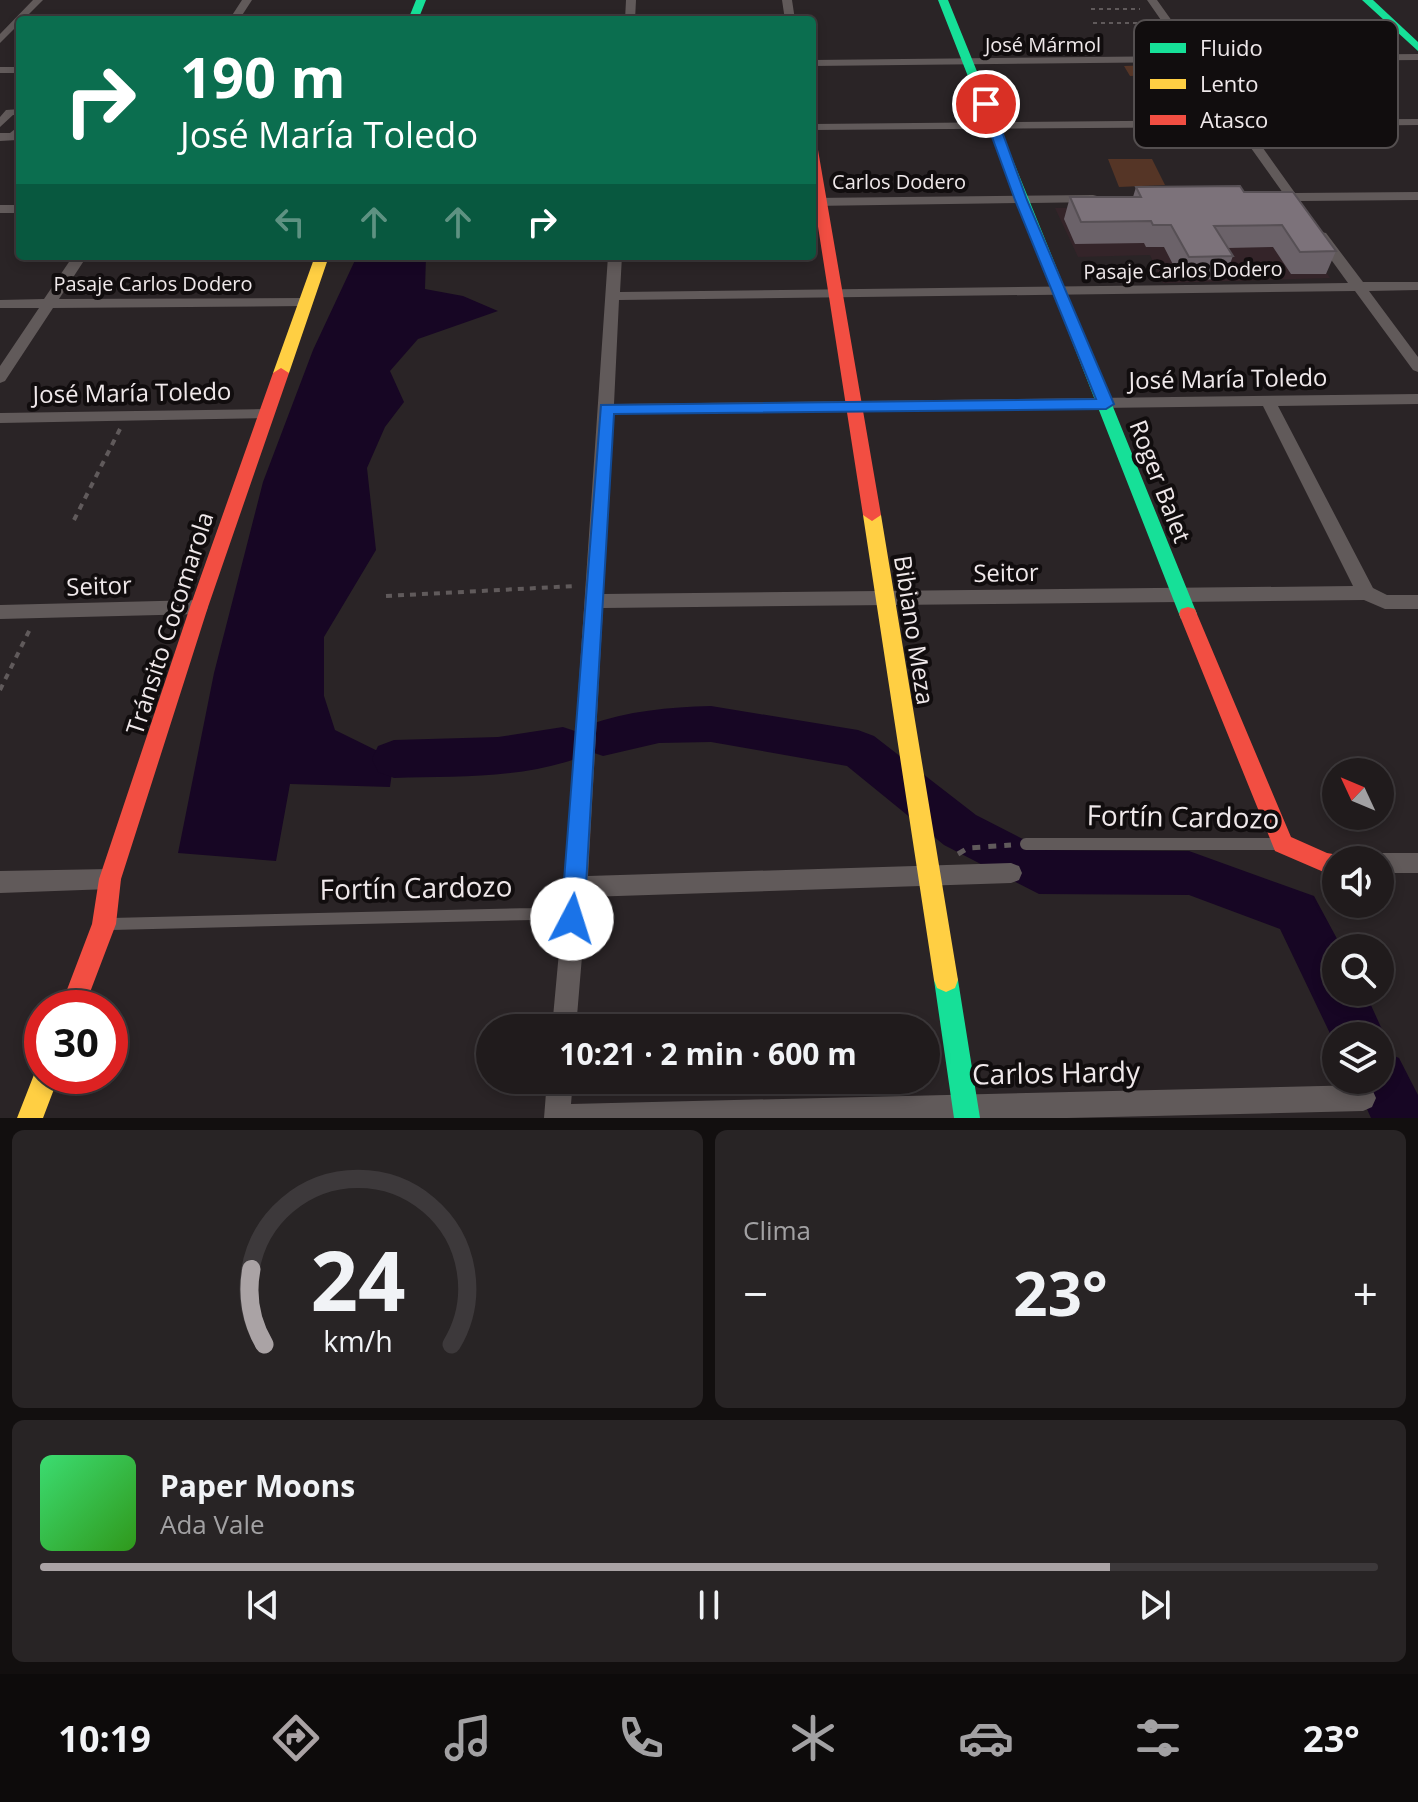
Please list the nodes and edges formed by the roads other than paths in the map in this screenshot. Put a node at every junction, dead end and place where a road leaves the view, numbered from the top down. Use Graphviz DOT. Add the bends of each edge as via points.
graph roads {
  1 [pos="38,0"];
  2 [pos="943,0"];
  3 [pos="1367,0"];
  4 [pos="1155,4"];
  5 [pos="23,16"];
  6 [pos="1167,20"];
  7 [pos="1388,20"];
  8 [pos="16,23"];
  9 [pos="1398,29"];
  10 [pos="0,40"];
  11 [pos="1418,48"];
  12 [pos="1398,57"];
  13 [pos="1418,57"];
  14 [pos="1134,61"];
  15 [pos="970,62"];
  16 [pos="816,63"];
  17 [pos="16,112"];
  18 [pos="1398,122"];
  19 [pos="1418,122"];
  20 [pos="0,124"];
  21 [pos="1134,125"];
  22 [pos="994,126"];
  23 [pos="816,127"];
  24 [pos="1258,148"];
  25 [pos="1291,196"];
  26 [pos="1418,196"];
  27 [pos="1259,197"];
  28 [pos="1101,199"];
  29 [pos="1021,200"];
  30 [pos="816,202"];
  31 [pos="77,260"];
  32 [pos="321,260"];
  33 [pos="615,260"];
  34 [pos="1418,286"];
  35 [pos="1360,287"];
  36 [pos="1060,291"];
  37 [pos="837,293"];
  38 [pos="613,296"];
  39 [pos="306,302"];
  40 [pos="49,303"];
  41 [pos="0,304"];
  42 [pos="1418,367"];
  43 [pos="0,378"];
  44 [pos="1418,399"];
  45 [pos="1268,401"];
  46 [pos="1106,404"];
  47 [pos="855,405"];
  48 [pos="607,409"];
  49 [pos="265,414"];
  50 [pos="0,418"];
  51 [pos="1179,592"];
  52 [pos="593,593"];
  53 [pos="1366,593"];
  54 [pos="886,599"];
  55 [pos="1418,602"];
  56 [pos="199,607"];
  57 [pos="0,612"];
  58 [pos="1026,844"];
  59 [pos="1283,844"];
  60 [pos="1322,861"];
  61 [pos="1394,863"];
  62 [pos="1418,863"];
  63 [pos="1011,873"];
  64 [pos="929,874"];
  65 [pos="110,879"];
  66 [pos="0,882"];
  67 [pos="576,887"];
  68 [pos="104,924"];
  69 [pos="79,990"];
  70 [pos="565,1014"];
  71 [pos="39,1094"];
  72 [pos="559,1094"];
  73 [pos="1363,1098"];
  74 [pos="966,1112"];
  75 [pos="30,1118"];
  76 [pos="557,1118"];
  1 -- 5 [label="street"];
  2 -- 15 [label="street, Roger Balet"];
  3 -- 7 [label="street"];
  4 -- 6 [label="street"];
  8 -- 10 [label="street"];
  9 -- 11 [label="street"];
  12 -- 13 [label="street, José Mármol"];
  14 -- 15 [label="street, José Mármol"];
  15 -- 16 [label="street, José Mármol"];
  15 -- 22 [label="street, Roger Balet"];
  17 -- 20 [label="street"];
  18 -- 19 [label="street"];
  21 -- 22 [label="street"];
  22 -- 23 [label="street"];
  22 -- 29 [label="street, Roger Balet"];
  24 -- 25 [label="street"];
  25 -- 26 [label="street"];
  25 -- 27 [label="street"];
  25 -- 35 [label="street"];
  28 -- 29 [label="street, Carlos Dodero"];
  29 -- 30 [label="street, Carlos Dodero"];
  29 -- 36 [label="street, Roger Balet"];
  30 -- 37 [label="street, Bibiano Meza"];
  31 -- 40 [label="street"];
  32 -- 39 [label="street, Tránsito Cocomarola"];
  33 -- 38 [label="street"];
  34 -- 35 [label="street, Pasaje Carlos Dodero"];
  35 -- 36 [label="street, Pasaje Carlos Dodero"];
  35 -- 42 [label="street"];
  36 -- 37 [label="street, Pasaje Carlos Dodero"];
  36 -- 46 [label="street, Roger Balet"];
  37 -- 38 [label="street, Pasaje Carlos Dodero"];
  37 -- 47 [label="street, Bibiano Meza"];
  38 -- 48 [label="street"];
  39 -- 40 [label="street, Pasaje Carlos Dodero"];
  39 -- 49 [label="street, Tránsito Cocomarola"];
  40 -- 41 [label="street, Pasaje Carlos Dodero"];
  40 -- 43 [label="street"];
  44 -- 45 [label="street, José María Toledo"];
  45 -- 46 [label="street, José María Toledo"];
  45 -- 53 [label="street"];
  46 -- 47 [label="street, José María Toledo"];
  46 -- 51 [label="street, Roger Balet"];
  47 -- 48 [label="street, José María Toledo"];
  47 -- 54 [label="street, Bibiano Meza"];
  48 -- 52 [label="street"];
  49 -- 50 [label="street, José María Toledo"];
  49 -- 56 [label="street, Tránsito Cocomarola"];
  51 -- 53 [label="street, Seitor"];
  51 -- 54 [label="street, Seitor"];
  51 -- 59 [label="street, Roger Balet"];
  52 -- 54 [label="street, Seitor"];
  52 -- 67 [label="street"];
  53 -- 55 [label="street, Seitor" via="1385,602"];
  54 -- 64 [label="street, Bibiano Meza"];
  56 -- 57 [label="street, Seitor"];
  56 -- 65 [label="street, Tránsito Cocomarola"];
  58 -- 59 [label="lane, Fortín Cardozo"];
  59 -- 60 [label="street, Fortín Cardozo"];
  61 -- 62 [label="street"];
  63 -- 64 [label="street"];
  64 -- 67 [label="street"];
  64 -- 74 [label="street, Bibiano Meza"];
  65 -- 66 [label="street"];
  65 -- 68 [label="street, Tránsito Cocomarola"];
  67 -- 68 [label="lane, Fortín Cardozo" via="533,914"];
  67 -- 70 [label="street"];
  68 -- 69 [label="street, Tránsito Cocomarola"];
  71 -- 75 [label="street"];
  72 -- 76 [label="street"];
  73 -- 74 [label="street, Carlos Hardy"];
  74 -- 76 [label="street, Carlos Hardy"];
}
